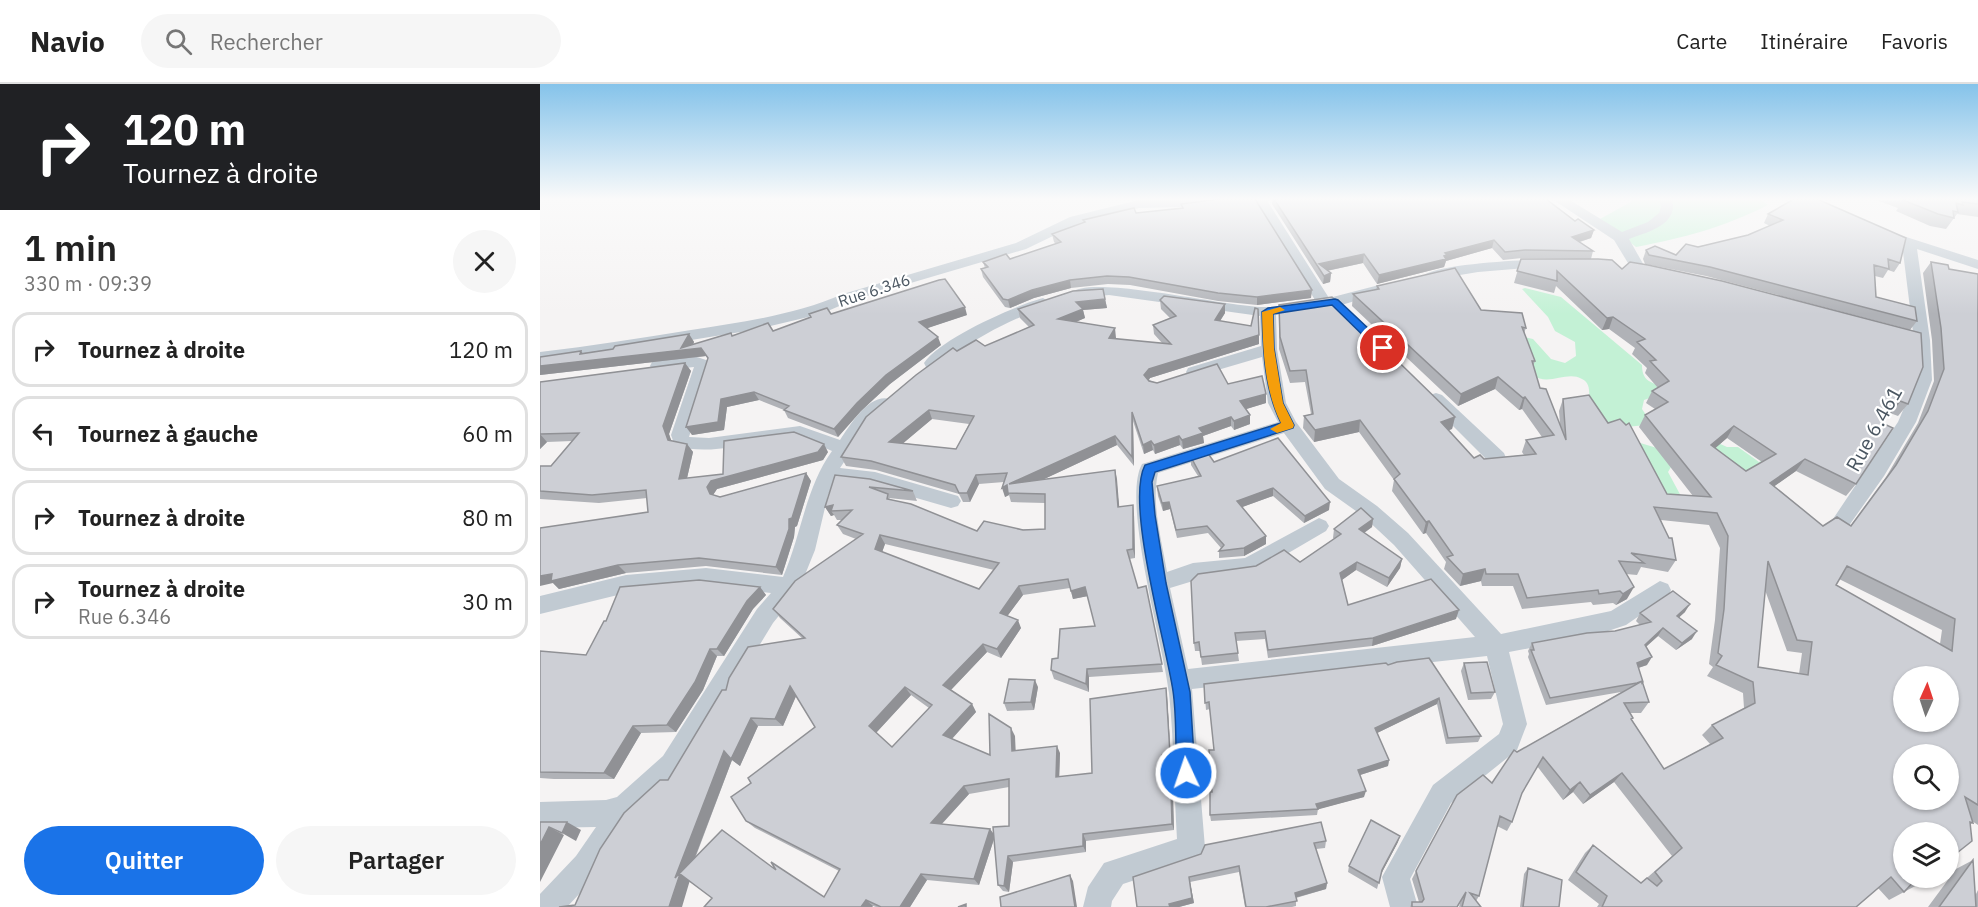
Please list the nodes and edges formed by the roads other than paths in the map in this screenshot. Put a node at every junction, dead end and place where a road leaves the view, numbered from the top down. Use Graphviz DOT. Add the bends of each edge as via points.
graph roads {
  1 [pos="1039,237"];
  2 [pos="1285,237"];
  3 [pos="1896,237"];
  4 [pos="1620,238"];
  5 [pos="1909,243"];
  6 [pos="1560,263"];
  7 [pos="1978,265"];
  8 [pos="1616,267"];
  9 [pos="1639,269"];
  10 [pos="1659,273"];
  11 [pos="1416,279"];
  12 [pos="1389,287"];
  13 [pos="1329,303"];
  14 [pos="1268,312"];
  15 [pos="1352,318"];
  16 [pos="1269,348"];
  17 [pos="540,357"];
  18 [pos="643,369"];
  19 [pos="921,372"];
  20 [pos="1180,377"];
  21 [pos="1420,384"];
  22 [pos="896,393"];
  23 [pos="1288,425"];
  24 [pos="843,448"];
  25 [pos="1497,458"];
  26 [pos="822,471"];
  27 [pos="951,501"];
  28 [pos="1841,522"];
  29 [pos="1319,526"];
  30 [pos="1158,583"];
  31 [pos="790,586"];
  32 [pos="1660,590"];
  33 [pos="540,605"];
  34 [pos="1496,645"];
  35 [pos="1179,680"];
  36 [pos="624,809"];
  37 [pos="540,815"];
  38 [pos="547,907"];
  39 [pos="1097,907"];
  40 [pos="1404,907"];
  1 -- 17 [label="street, Rue 6.346" via="821,309 765,322"];
  2 -- 13 [label="street"];
  3 -- 5 [label="street"];
  4 -- 9 [label="street"];
  5 -- 7 [label="street"];
  5 -- 28 [label="street, Rue 6.461" via="1916,338 1924,380 1907,422"];
  6 -- 11 [label="street" via="1489,267"];
  8 -- 9 [label="street"];
  9 -- 10 [label="street"];
  12 -- 13 [label="street"];
  13 -- 14 [label="street"];
  13 -- 15 [label="street"];
  14 -- 16 [label="street"];
  14 -- 19 [label="street" via="1110,290 1072,294 1007,315"];
  16 -- 20 [label="street"];
  16 -- 23 [label="street" via="1277,403"];
  18 -- 24 [label="street" via="694,361 703,365 681,441 709,444 800,432"];
  21 -- 25 [label="street"];
  22 -- 24 [label="street" via="863,421"];
  23 -- 30 [label="street" via="1149,469 1148,515"];
  23 -- 34 [label="street" via="1332,484 1401,539"];
  24 -- 26 [label="street"];
  26 -- 27 [label="street" via="875,479"];
  26 -- 31 [label="street" via="805,550"];
  29 -- 30 [label="street" via="1249,566 1193,572"];
  30 -- 35 [label="street"];
  31 -- 33 [label="street" via="706,577 626,584"];
  31 -- 36 [label="street" via="765,616 672,765"];
  32 -- 34 [label="street" via="1618,618"];
  34 -- 35 [label="street"];
  34 -- 40 [label="street" via="1515,724 1508,742 1442,794 1396,877"];
  35 -- 39 [label="street" via="1191,848 1114,873 1098,897"];
  36 -- 37 [label="street"];
  36 -- 38 [label="street" via="586,866"];
}
